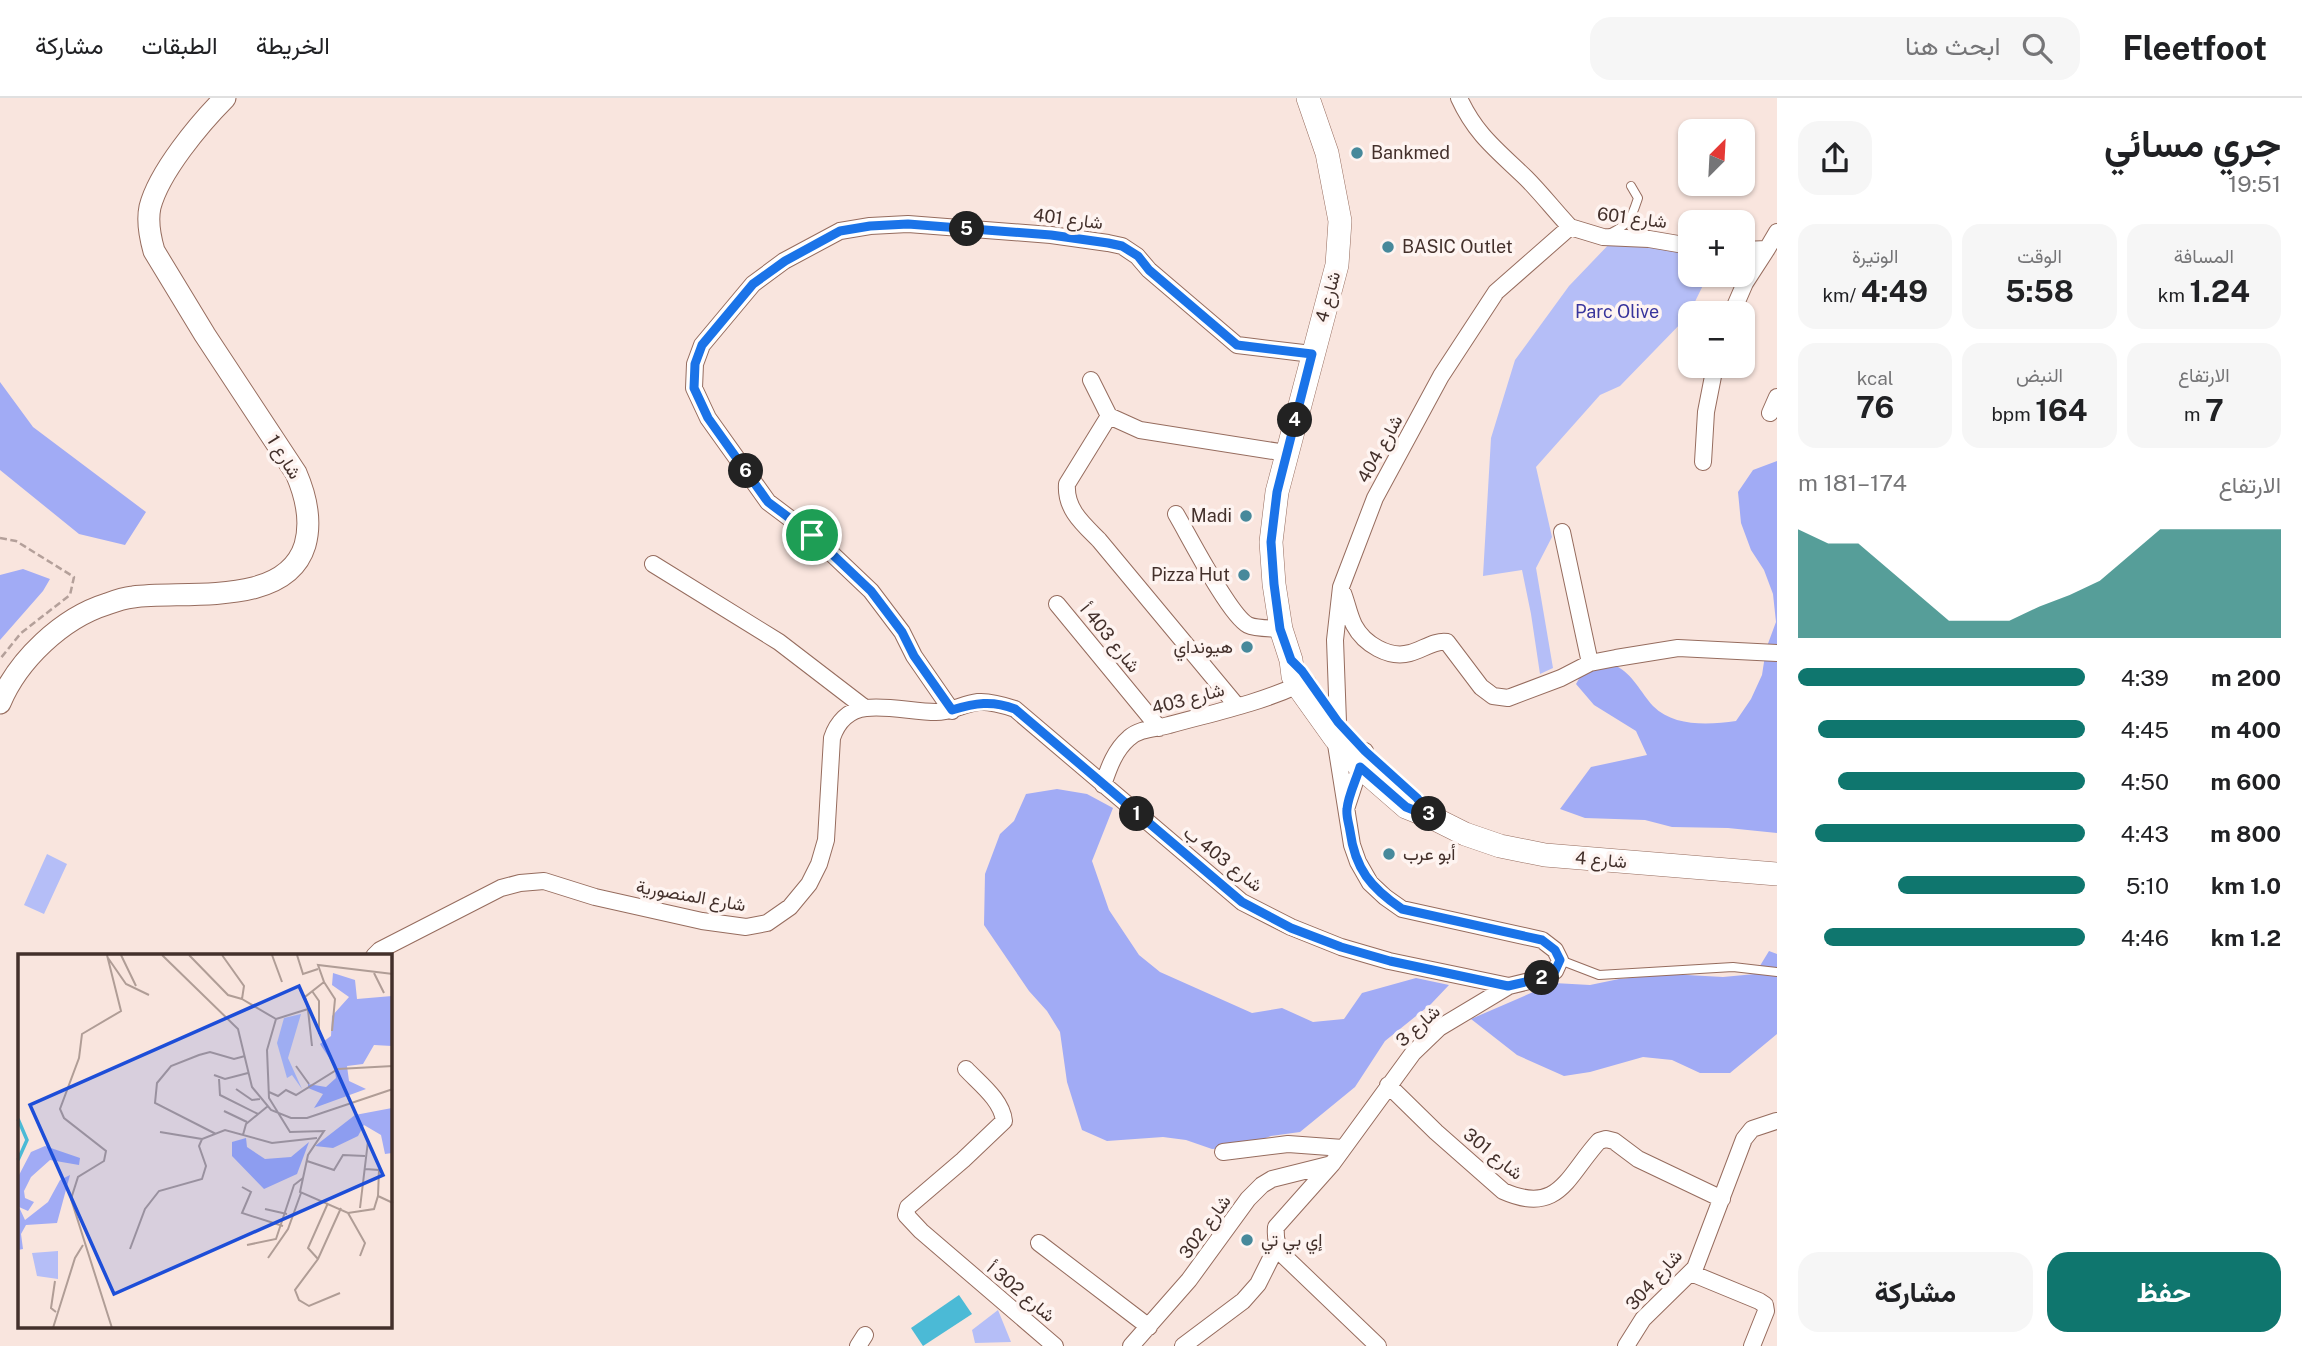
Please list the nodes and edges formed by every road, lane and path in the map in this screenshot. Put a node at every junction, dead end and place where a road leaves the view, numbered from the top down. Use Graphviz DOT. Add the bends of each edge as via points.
graph roads {
  1 [pos="225,98"];
  2 [pos="1308,98"];
  3 [pos="1459,98"];
  4 [pos="1631,187"];
  5 [pos="1570,227"];
  6 [pos="1777,232"];
  7 [pos="1604,237"];
  8 [pos="1678,244"];
  9 [pos="1767,249"];
  10 [pos="1755,250"];
  11 [pos="1737,301"];
  12 [pos="1312,354"];
  13 [pos="1713,378"];
  14 [pos="1091,380"];
  15 [pos="1777,397"];
  16 [pos="1770,413"];
  17 [pos="1109,416"];
  18 [pos="1286,453"];
  19 [pos="1703,461"];
  20 [pos="1176,514"];
  21 [pos="1562,532"];
  22 [pos="0,538"];
  23 [pos="653,564"];
  24 [pos="1341,587"];
  25 [pos="1058,604"];
  26 [pos="1280,629"];
  27 [pos="1777,653"];
  28 [pos="0,659"];
  29 [pos="1590,663"];
  30 [pos="1304,684"];
  31 [pos="0,703"];
  32 [pos="1237,706"];
  33 [pos="865,708"];
  34 [pos="952,710"];
  35 [pos="1158,728"];
  36 [pos="1336,730"];
  37 [pos="1363,759"];
  38 [pos="1103,785"];
  39 [pos="1347,809"];
  40 [pos="1777,874"];
  41 [pos="376,954"];
  42 [pos="1560,960"];
  43 [pos="1777,972"];
  44 [pos="1508,986"];
  45 [pos="966,1069"];
  46 [pos="1388,1085"];
  47 [pos="1776,1121"];
  48 [pos="1343,1148"];
  49 [pos="1223,1152"];
  50 [pos="1332,1164"];
  51 [pos="1722,1199"];
  52 [pos="1039,1243"];
  53 [pos="1277,1246"];
  54 [pos="1690,1273"];
  55 [pos="1149,1327"];
  56 [pos="1055,1346"];
  57 [pos="1131,1346"];
  58 [pos="1183,1346"];
  59 [pos="1378,1346"];
  60 [pos="1626,1346"];
  61 [pos="1752,1346"];
  1 -- 31 [label="street, شارع 1" via="162,180 150,207 150,232 154,251 296,473 306,495 308,515 301,556 288,573 269,584 236,591 132,597 86,612 36,651"];
  2 -- 12 [label="main road, شارع 4" via="1327,153 1340,221 1337,265"];
  3 -- 5 [label="street" via="1489,145"];
  4 -- 7 [label="lane" via="1638,198 1630,218 1625,226"];
  5 -- 7 [label="street, شارع 601"];
  5 -- 24 [label="street, شارع 404" via="1496,292 1461,344 1382,484"];
  6 -- 9 [label="street"];
  7 -- 8 [label="street, شارع 601"];
  9 -- 10 [label="street"];
  9 -- 11 [label="street"];
  12 -- 18 [label="main road, شارع 4"];
  12 -- 34 [label="street, شارع 401" via="1237,345 1122,246 1013,232 908,224 840,231 753,284 702,345 695,364 694,388 708,418 768,502 812,535 871,591"];
  13 -- 19 [label="street"];
  14 -- 17 [label="street"];
  15 -- 16 [label="street"];
  17 -- 18 [label="street" via="1140,430"];
  17 -- 32 [label="street" via="1068,484 1071,506"];
  18 -- 26 [label="main road, شارع 4" via="1271,542"];
  20 -- 26 [label="street" via="1237,615 1251,626"];
  21 -- 29 [label="street"];
  22 -- 28 [label="path" via="16,541 74,578 71,595 20,633"];
  23 -- 33 [label="street" via="779,642"];
  24 -- 29 [label="street" via="1355,627 1373,645 1399,655 1447,642 1493,696 1508,698"];
  24 -- 36 [label="street, شارع 404" via="1335,640"];
  25 -- 35 [label="street, شارع 403 أ"];
  26 -- 30 [label="main road, شارع 4" via="1293,676"];
  27 -- 29 [label="street" via="1678,648"];
  30 -- 32 [label="street, شارع 403"];
  30 -- 36 [label="main road, شارع 4"];
  32 -- 35 [label="street, شارع 403"];
  33 -- 34 [label="street"];
  33 -- 41 [label="street, شارع المنصورية" via="845,717 832,738 826,840 810,884 767,923 746,927 702,921 544,881 501,888"];
  34 -- 38 [label="street, شارع 403 ب" via="977,702 1015,709"];
  35 -- 38 [label="street, شارع 403" via="1130,737 1112,761"];
  36 -- 37 [label="main road, شارع 4"];
  36 -- 39 [label="street"];
  37 -- 39 [label="street"];
  37 -- 40 [label="main road, شارع 4" via="1406,807 1500,846 1545,855"];
  38 -- 44 [label="street, شارع 403 ب" via="1242,902 1291,928 1390,961"];
  39 -- 42 [label="street" via="1358,862 1385,897 1402,909 1542,940"];
  42 -- 43 [label="lane" via="1599,975 1733,967"];
  42 -- 44 [label="street, شارع 3" via="1555,971 1542,978"];
  44 -- 46 [label="street, شارع 3" via="1439,1028"];
  45 -- 56 [label="street, شارع 302 أ" via="992,1096 1004,1121 908,1207 906,1214"];
  46 -- 48 [label="street, شارع 3"];
  46 -- 51 [label="street, شارع 301" via="1465,1158 1516,1197 1528,1201 1556,1194 1599,1141 1606,1139"];
  47 -- 51 [label="street, شارع 304" via="1752,1129 1744,1139"];
  48 -- 49 [label="street" via="1288,1144"];
  48 -- 50 [label="street, شارع 3"];
  50 -- 53 [label="street, شارع 3" via="1276,1227"];
  50 -- 55 [label="street, شارع 302" via="1262,1185"];
  51 -- 54 [label="street, شارع 304"];
  52 -- 55 [label="street"];
  53 -- 58 [label="street, شارع 3" via="1258,1284 1243,1301"];
  53 -- 59 [label="street"];
  54 -- 60 [label="street, شارع 304" via="1643,1320"];
  54 -- 61 [label="street" via="1765,1305"];
  55 -- 57 [label="street, شارع 302"];
}
